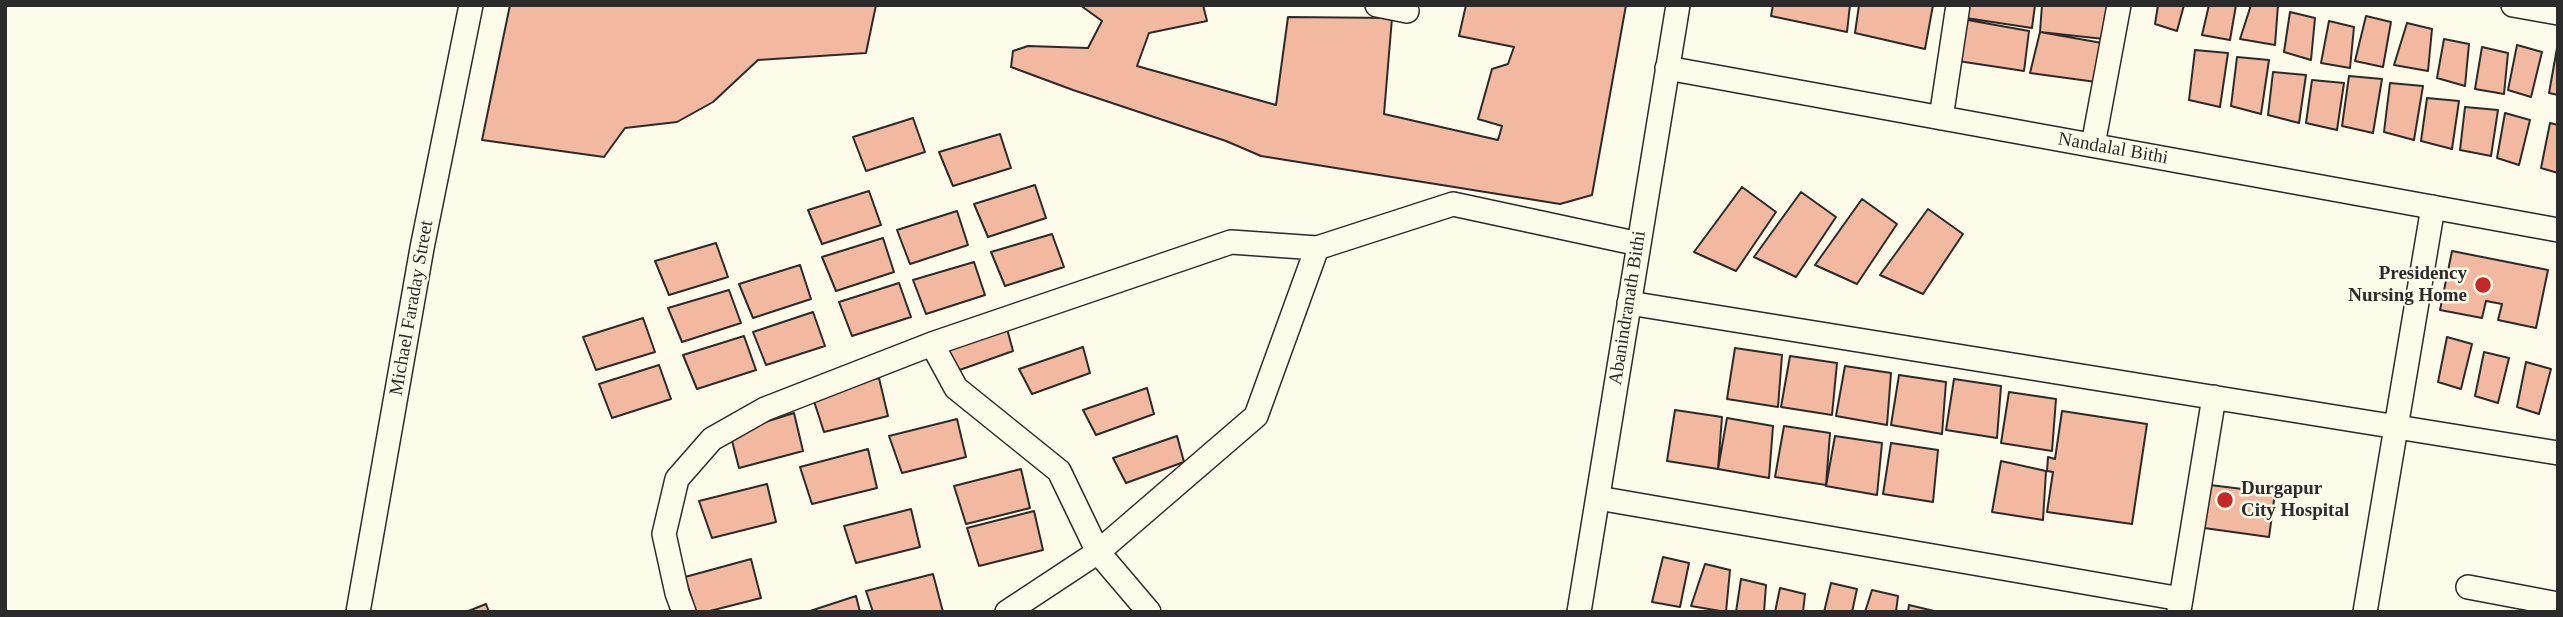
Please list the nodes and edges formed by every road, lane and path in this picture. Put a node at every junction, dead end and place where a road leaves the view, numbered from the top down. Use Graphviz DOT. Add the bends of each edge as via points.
graph roads {
  1 [pos="471,5"];
  2 [pos="1377,5"];
  3 [pos="1678,5"];
  4 [pos="1958,5"];
  5 [pos="2119,5"];
  6 [pos="2513,5"];
  7 [pos="1407,11"];
  8 [pos="2558,13"];
  9 [pos="1667,68"];
  10 [pos="1941,118"];
  11 [pos="2093,145"];
  12 [pos="2433,207"];
  13 [pos="2558,230"];
  14 [pos="1639,244"];
  15 [pos="1317,248"];
  16 [pos="1629,303"];
  17 [pos="932,344"];
  18 [pos="2214,397"];
  19 [pos="2397,426"];
  20 [pos="2558,453"];
  21 [pos="1598,498"];
  22 [pos="1098,552"];
  23 [pos="2468,587"];
  24 [pos="2558,604"];
  25 [pos="2180,605"];
  26 [pos="358,612"];
  27 [pos="684,612"];
  28 [pos="1007,612"];
  29 [pos="1149,612"];
  30 [pos="1579,612"];
  31 [pos="2365,612"];
  1 -- 26 [label="street, Michael Faraday Street" via="422,248"];
  2 -- 7 [label="street"];
  3 -- 9 [label="street, Abanindranath Bithi"];
  4 -- 10 [label="street"];
  5 -- 11 [label="street"];
  6 -- 8 [label="street"];
  9 -- 10 [label="street, Nandalal Bithi"];
  9 -- 14 [label="street, Abanindranath Bithi"];
  10 -- 11 [label="street, Nandalal Bithi"];
  11 -- 12 [label="street, Nandalal Bithi"];
  12 -- 13 [label="street, Nandalal Bithi"];
  12 -- 19 [label="street"];
  14 -- 15 [label="street" via="1452,204"];
  14 -- 16 [label="street, Abanindranath Bithi"];
  15 -- 17 [label="street" via="1231,242"];
  15 -- 22 [label="street" via="1256,416"];
  16 -- 18 [label="street"];
  16 -- 21 [label="street, Abanindranath Bithi"];
  17 -- 22 [label="street" via="956,388 1059,471"];
  17 -- 27 [label="street" via="765,409 712,439 677,479 664,534"];
  18 -- 19 [label="street"];
  18 -- 25 [label="street"];
  19 -- 20 [label="street"];
  19 -- 31 [label="street"];
  21 -- 25 [label="street"];
  21 -- 30 [label="street, Abanindranath Bithi"];
  22 -- 28 [label="street"];
  22 -- 29 [label="street"];
  23 -- 24 [label="street"];
}
